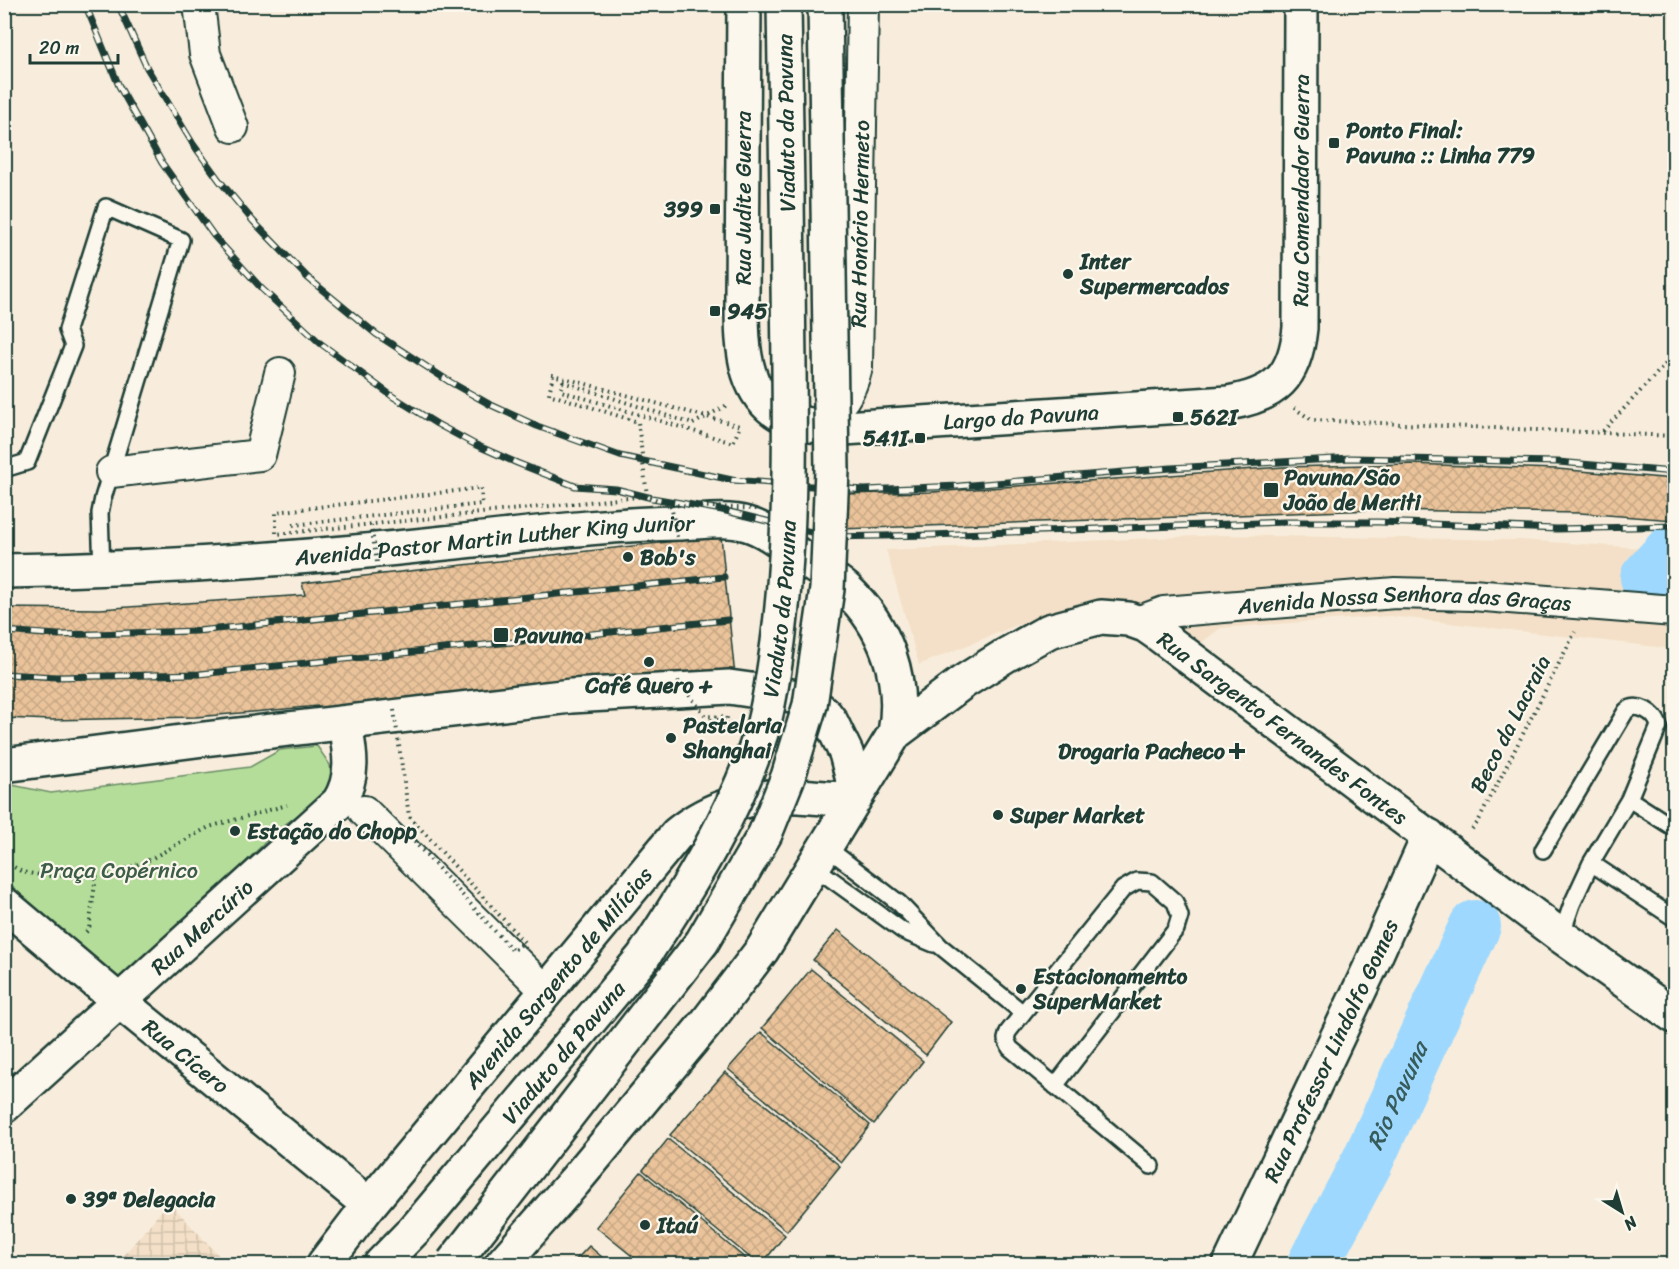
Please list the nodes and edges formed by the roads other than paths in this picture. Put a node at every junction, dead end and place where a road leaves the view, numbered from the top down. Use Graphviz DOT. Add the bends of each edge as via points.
graph roads {
  1 [pos="199,4"];
  2 [pos="744,4"];
  3 [pos="784,4"];
  4 [pos="825,4"];
  5 [pos="863,4"];
  6 [pos="1301,4"];
  7 [pos="233,127"];
  8 [pos="280,373"];
  9 [pos="1278,382"];
  10 [pos="756,390"];
  11 [pos="811,425"];
  12 [pos="4,469"];
  13 [pos="111,472"];
  14 [pos="102,570"];
  15 [pos="4,571"];
  16 [pos="844,588"];
  17 [pos="1674,611"];
  18 [pos="1137,622"];
  19 [pos="792,696"];
  20 [pos="345,723"];
  21 [pos="895,733"];
  22 [pos="4,765"];
  23 [pos="854,797"];
  24 [pos="1629,799"];
  25 [pos="364,810"];
  26 [pos="1674,828"];
  27 [pos="1445,849"];
  28 [pos="1543,850"];
  29 [pos="820,856"];
  30 [pos="1591,863"];
  31 [pos="4,904"];
  32 [pos="1674,918"];
  33 [pos="1554,931"];
  34 [pos="940,946"];
  35 [pos="546,991"];
  36 [pos="119,1001"];
  37 [pos="1023,1013"];
  38 [pos="1674,1016"];
  39 [pos="1055,1086"];
  40 [pos="4,1106"];
  41 [pos="1151,1166"];
  42 [pos="369,1205"];
  43 [pos="324,1264"];
  44 [pos="381,1264"];
  45 [pos="453,1264"];
  46 [pos="502,1264"];
  47 [pos="1230,1264"];
  1 -- 7 [label="street" via="205,54"];
  2 -- 10 [label="main road, Rua Judite Guerra" via="742,330 747,370"];
  3 -- 44 [label="main road, Viaduto da Pavuna, bridge" via="791,477 783,599 772,685 762,727 720,830 643,957 417,1227"];
  4 -- 45 [label="main road, Viaduto da Pavuna, bridge" via="832,470 827,589 810,705 765,834 702,942"];
  5 -- 11 [label="street, Rua Honório Hermeto" via="857,367 845,400"];
  6 -- 9 [label="main road, Rua Comendador Guerra" via="1300,328 1298,346"];
  8 -- 13 [label="street" via="261,455"];
  9 -- 11 [label="main road, Largo da Pavuna" via="1252,400 1228,404 876,427"];
  10 -- 11 [label="main road, Largo da Pavuna" via="772,408 798,423"];
  12 -- 13 [label="lane" via="27,462 73,346 67,330 106,207 181,240"];
  13 -- 14 [label="lane" via="100,513"];
  14 -- 15 [label="main road, Avenida Pastor Martin Luther King Junior"];
  14 -- 16 [label="main road, Avenida Pastor Martin Luther King Junior" via="370,551 623,524 729,522 748,524 777,539"];
  16 -- 19 [label="main road" via="829,639"];
  16 -- 21 [label="main road" via="875,625 888,649 898,697"];
  17 -- 18 [label="street, Avenida Nossa Senhora das Graças" via="1395,593 1164,612"];
  18 -- 21 [label="main road, Rua Sargento Fernandes Fontes" via="1101,617 1036,638 963,682"];
  18 -- 27 [label="main road, Rua Sargento Fernandes Fontes"];
  19 -- 20 [label="main road" via="729,687 571,696"];
  19 -- 23 [label="main road" via="815,705 831,722 846,753"];
  20 -- 22 [label="main road"];
  20 -- 36 [label="main road, Rua Mercúrio" via="351,774 339,802"];
  21 -- 23 [label="main road"];
  23 -- 29 [label="main road"];
  23 -- 35 [label="main road, Avenida Sargento de Milícias" via="759,798 727,806 689,824"];
  24 -- 26 [label="lane"];
  24 -- 28 [label="lane" via="1659,726 1654,716 1636,706 1626,711"];
  24 -- 30 [label="lane"];
  25 -- 35 [label="street"];
  27 -- 33 [label="main road, Rua Sargento Fernandes Fontes"];
  27 -- 47 [label="main road, Rua Professor Lindolfo Gomes" via="1374,958"];
  29 -- 34 [label="lane" via="899,903"];
  29 -- 34 [label="lane" via="903,931"];
  29 -- 46 [label="main road" via="762,950 707,1022"];
  30 -- 32 [label="lane"];
  30 -- 33 [label="lane"];
  31 -- 36 [label="main road, Rua Cícero"];
  33 -- 38 [label="main road, Rua Sargento Fernandes Fontes"];
  34 -- 37 [label="lane"];
  35 -- 42 [label="main road, Avenida Sargento de Milícias"];
  36 -- 40 [label="main road, Rua Mercúrio"];
  36 -- 42 [label="main road, Rua Cícero"];
  37 -- 39 [label="lane" via="1006,1039 1010,1048"];
  37 -- 39 [label="lane" via="1124,889 1137,881 1152,882 1175,902 1180,916 1176,929"];
  39 -- 41 [label="lane"];
  42 -- 43 [label="main road, Avenida Sargento de Milícias"];
}
